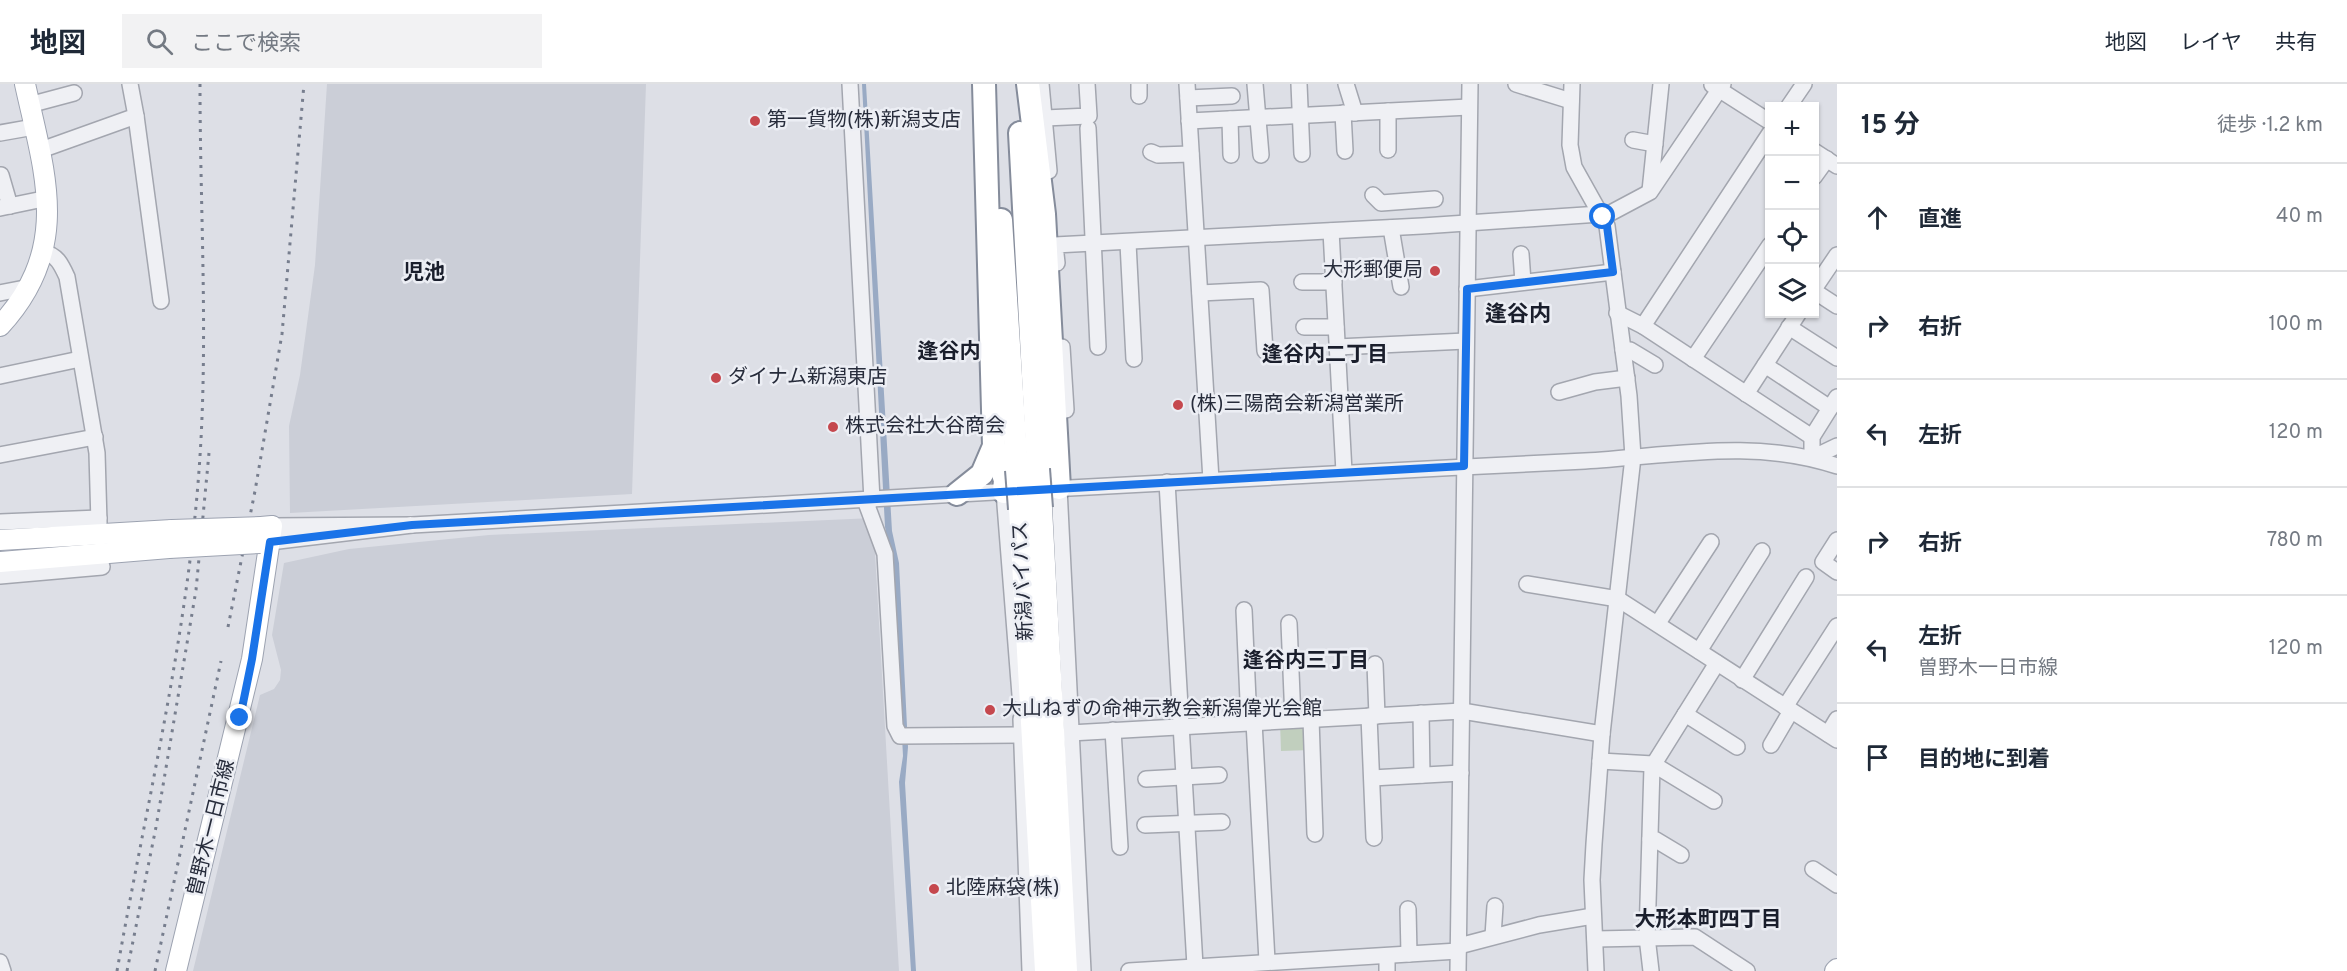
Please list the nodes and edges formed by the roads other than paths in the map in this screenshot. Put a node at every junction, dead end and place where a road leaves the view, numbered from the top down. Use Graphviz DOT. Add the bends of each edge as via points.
graph roads {
  1 [pos="25,84"];
  2 [pos="130,84"];
  3 [pos="850,84"];
  4 [pos="984,84"];
  5 [pos="998,84"];
  6 [pos="1019,84"];
  7 [pos="1028,84"];
  8 [pos="1041,84"];
  9 [pos="1088,84"];
  10 [pos="1256,84"];
  11 [pos="1299,84"];
  12 [pos="1346,84"];
  13 [pos="1470,84"];
  14 [pos="1516,84"];
  15 [pos="1572,84"];
  16 [pos="1661,84"];
  17 [pos="1804,84"];
  18 [pos="1718,86"];
  19 [pos="1187,91"];
  20 [pos="74,93"];
  21 [pos="1232,96"];
  22 [pos="1570,100"];
  23 [pos="1792,102"];
  24 [pos="29,105"];
  25 [pos="1469,107"];
  26 [pos="1388,111"];
  27 [pos="1349,113"];
  28 [pos="1300,115"];
  29 [pos="136,116"];
  30 [pos="1258,117"];
  31 [pos="1045,118"];
  32 [pos="1230,119"];
  33 [pos="1765,119"];
  34 [pos="1189,121"];
  35 [pos="34,127"];
  36 [pos="1088,128"];
  37 [pos="0,133"];
  38 [pos="1633,140"];
  39 [pos="1765,141"];
  40 [pos="1655,144"];
  41 [pos="1837,147"];
  42 [pos="41,150"];
  43 [pos="1388,150"];
  44 [pos="1345,151"];
  45 [pos="1151,152"];
  46 [pos="1191,154"];
  47 [pos="1302,154"];
  48 [pos="1231,155"];
  49 [pos="1261,155"];
  50 [pos="1827,159"];
  51 [pos="1,175"];
  52 [pos="1650,192"];
  53 [pos="1373,195"];
  54 [pos="48,198"];
  55 [pos="1435,199"];
  56 [pos="1418,200"];
  57 [pos="5,207"];
  58 [pos="1602,215"];
  59 [pos="1467,223"];
  60 [pos="1422,226"];
  61 [pos="1391,228"];
  62 [pos="1331,231"];
  63 [pos="1196,239"];
  64 [pos="1094,243"];
  65 [pos="1128,243"];
  66 [pos="1055,245"];
  67 [pos="43,252"];
  68 [pos="1765,252"];
  69 [pos="1521,254"];
  70 [pos="1837,255"];
  71 [pos="1613,272"];
  72 [pos="1302,282"];
  73 [pos="1334,282"];
  74 [pos="1523,282"];
  75 [pos="1819,284"];
  76 [pos="30,287"];
  77 [pos="1401,287"];
  78 [pos="1467,289"];
  79 [pos="0,293"];
  80 [pos="1200,293"];
  81 [pos="1819,293"];
  82 [pos="161,301"];
  83 [pos="1837,306"];
  84 [pos="1617,313"];
  85 [pos="1795,318"];
  86 [pos="0,326"];
  87 [pos="1643,326"];
  88 [pos="1304,327"];
  89 [pos="1336,327"];
  90 [pos="1789,327"];
  91 [pos="1466,341"];
  92 [pos="1098,346"];
  93 [pos="1337,347"];
  94 [pos="1623,350"];
  95 [pos="1265,351"];
  96 [pos="1837,358"];
  97 [pos="80,359"];
  98 [pos="1134,359"];
  99 [pos="1693,359"];
  100 [pos="1655,365"];
  101 [pos="1765,365"];
  102 [pos="0,376"];
  103 [pos="1627,378"];
  104 [pos="1559,392"];
  105 [pos="1746,394"];
  106 [pos="1834,403"];
  107 [pos="95,437"];
  108 [pos="1812,437"];
  109 [pos="994,446"];
  110 [pos="1837,446"];
  111 [pos="0,455"];
  112 [pos="1633,457"];
  113 [pos="1812,458"];
  114 [pos="1464,466"];
  115 [pos="1837,466"];
  116 [pos="1028,470"];
  117 [pos="1344,472"];
  118 [pos="1211,480"];
  119 [pos="1167,482"];
  120 [pos="1067,488"];
  121 [pos="1004,492"];
  122 [pos="957,495"];
  123 [pos="869,500"];
  124 [pos="1030,508"];
  125 [pos="0,522"];
  126 [pos="266,535"];
  127 [pos="171,539"];
  128 [pos="0,540"];
  129 [pos="1837,540"];
  130 [pos="1711,542"];
  131 [pos="1762,551"];
  132 [pos="0,562"];
  133 [pos="101,563"];
  134 [pos="1837,572"];
  135 [pos="0,576"];
  136 [pos="1806,577"];
  137 [pos="1527,584"];
  138 [pos="1618,599"];
  139 [pos="1244,610"];
  140 [pos="1288,623"];
  141 [pos="1658,623"];
  142 [pos="1837,626"];
  143 [pos="1699,651"];
  144 [pos="1717,663"];
  145 [pos="1375,664"];
  146 [pos="1742,680"];
  147 [pos="1788,709"];
  148 [pos="1462,711"];
  149 [pos="1421,713"];
  150 [pos="1685,714"];
  151 [pos="1373,716"];
  152 [pos="1311,719"];
  153 [pos="1837,719"];
  154 [pos="1293,720"];
  155 [pos="1251,722"];
  156 [pos="1182,726"];
  157 [pos="1113,730"];
  158 [pos="1070,733"];
  159 [pos="1602,734"];
  160 [pos="1022,735"];
  161 [pos="1833,737"];
  162 [pos="1771,745"];
  163 [pos="1737,747"];
  164 [pos="1600,761"];
  165 [pos="1653,764"];
  166 [pos="1461,773"];
  167 [pos="1219,775"];
  168 [pos="1422,775"];
  169 [pos="1185,777"];
  170 [pos="1372,778"];
  171 [pos="1146,779"];
  172 [pos="1714,801"];
  173 [pos="1221,822"];
  174 [pos="1187,823"];
  175 [pos="1145,825"];
  176 [pos="1315,834"];
  177 [pos="1374,838"];
  178 [pos="1650,839"];
  179 [pos="1120,847"];
  180 [pos="1681,855"];
  181 [pos="1813,869"];
  182 [pos="1837,885"];
  183 [pos="1495,906"];
  184 [pos="1408,909"];
  185 [pos="1593,916"];
  186 [pos="1493,936"];
  187 [pos="1647,937"];
  188 [pos="1595,939"];
  189 [pos="1459,949"];
  190 [pos="1409,954"];
  191 [pos="0,963"];
  192 [pos="1387,963"];
  193 [pos="1261,965"];
  194 [pos="1317,965"];
  195 [pos="1193,968"];
  196 [pos="3,971"];
  197 [pos="176,971"];
  198 [pos="1030,971"];
  199 [pos="1046,971"];
  200 [pos="1066,971"];
  201 [pos="1083,971"];
  202 [pos="1129,971"];
  203 [pos="1458,971"];
  204 [pos="1596,971"];
  205 [pos="1651,971"];
  206 [pos="1747,971"];
  1 -- 24 [label="main road"];
  2 -- 29 [label="street"];
  3 -- 123 [label="street"];
  4 -- 109 [label="highway"];
  5 -- 116 [label="highway, 新潟バイパス" via="1000,214"];
  6 -- 116 [label="highway, 新潟バイパス"];
  7 -- 120 [label="highway" via="1044,214"];
  8 -- 31 [label="street"];
  9 -- 31 [label="street" via="1089,116"];
  10 -- 30 [label="street"];
  11 -- 28 [label="street"];
  12 -- 27 [label="street"];
  13 -- 25 [label="street"];
  14 -- 22 [label="street"];
  15 -- 22 [label="street"];
  16 -- 40 [label="street"];
  17 -- 23 [label="street"];
  18 -- 33 [label="street"];
  18 -- 52 [label="street"];
  19 -- 21 [label="street"];
  19 -- 34 [label="street"];
  20 -- 24 [label="street"];
  22 -- 58 [label="street" via="1574,167"];
  24 -- 35 [label="main road"];
  25 -- 26 [label="street"];
  25 -- 59 [label="street"];
  26 -- 27 [label="street"];
  26 -- 43 [label="street"];
  27 -- 28 [label="street"];
  27 -- 44 [label="street"];
  28 -- 30 [label="street"];
  28 -- 47 [label="street"];
  29 -- 42 [label="street"];
  29 -- 82 [label="street"];
  30 -- 32 [label="street"];
  30 -- 49 [label="street"];
  31 -- 66 [label="street"];
  32 -- 34 [label="street"];
  32 -- 48 [label="street"];
  34 -- 46 [label="street"];
  35 -- 37 [label="street"];
  35 -- 42 [label="main road"];
  36 -- 64 [label="street"];
  38 -- 40 [label="street"];
  39 -- 87 [label="street"];
  40 -- 52 [label="street"];
  41 -- 50 [label="street"];
  42 -- 54 [label="main road"];
  45 -- 46 [label="street"];
  46 -- 63 [label="street"];
  51 -- 57 [label="street"];
  52 -- 58 [label="street"];
  53 -- 56 [label="street" via="1381,203"];
  54 -- 57 [label="street"];
  54 -- 67 [label="main road"];
  55 -- 56 [label="street"];
  56 -- 60 [label="street"];
  58 -- 59 [label="street"];
  58 -- 71 [label="street"];
  59 -- 60 [label="street"];
  59 -- 78 [label="street"];
  60 -- 61 [label="street"];
  61 -- 62 [label="street"];
  61 -- 77 [label="street"];
  62 -- 63 [label="street"];
  62 -- 73 [label="street"];
  63 -- 65 [label="street"];
  63 -- 80 [label="street"];
  64 -- 65 [label="street"];
  64 -- 66 [label="street"];
  64 -- 92 [label="street"];
  65 -- 98 [label="street"];
  66 -- 120 [label="street"];
  67 -- 76 [label="main road"];
  67 -- 97 [label="street" via="53,254 67,277"];
  68 -- 99 [label="street"];
  69 -- 74 [label="street"];
  70 -- 75 [label="street"];
  71 -- 74 [label="street"];
  71 -- 84 [label="street"];
  72 -- 73 [label="street"];
  73 -- 89 [label="street"];
  74 -- 78 [label="street"];
  76 -- 79 [label="street"];
  76 -- 86 [label="main road"];
  78 -- 91 [label="street"];
  80 -- 95 [label="street" via="1261,290"];
  80 -- 118 [label="street"];
  81 -- 83 [label="street"];
  84 -- 87 [label="street"];
  84 -- 94 [label="street"];
  85 -- 90 [label="street"];
  87 -- 99 [label="street"];
  88 -- 89 [label="street"];
  89 -- 93 [label="street"];
  90 -- 96 [label="street"];
  90 -- 101 [label="street"];
  91 -- 93 [label="street"];
  91 -- 114 [label="street"];
  93 -- 117 [label="street"];
  94 -- 100 [label="street"];
  94 -- 103 [label="street"];
  97 -- 102 [label="street"];
  97 -- 107 [label="street"];
  99 -- 105 [label="street"];
  101 -- 105 [label="street"];
  101 -- 106 [label="street"];
  103 -- 104 [label="street"];
  103 -- 112 [label="street"];
  105 -- 108 [label="street"];
  106 -- 108 [label="street"];
  107 -- 111 [label="street"];
  107 -- 125 [label="street" via="99,520"];
  108 -- 113 [label="street"];
  109 -- 121 [label="highway" via="1005,480"];
  109 -- 122 [label="highway" via="982,474"];
  110 -- 113 [label="street"];
  112 -- 113 [label="street" via="1767,450"];
  112 -- 114 [label="street"];
  112 -- 138 [label="street"];
  113 -- 115 [label="street"];
  114 -- 117 [label="street"];
  114 -- 148 [label="street"];
  116 -- 124 [label="highway, 新潟バイパス, bridge"];
  117 -- 118 [label="street"];
  118 -- 119 [label="street"];
  119 -- 120 [label="street"];
  119 -- 156 [label="street"];
  120 -- 121 [label="street"];
  120 -- 158 [label="street"];
  121 -- 122 [label="street"];
  121 -- 160 [label="street"];
  122 -- 123 [label="street"];
  123 -- 126 [label="street"];
  123 -- 160 [label="street" via="885,554 895,726 905,736"];
  124 -- 199 [label="highway, 新潟バイパス"];
  124 -- 200 [label="highway, 新潟バイパス"];
  126 -- 127 [label="main road, bridge"];
  126 -- 197 [label="main road, 曽野木一日市線" via="252,659"];
  127 -- 128 [label="main road"];
  127 -- 132 [label="main road"];
  129 -- 134 [label="street" via="1823,562"];
  130 -- 141 [label="street"];
  131 -- 143 [label="street"];
  133 -- 135 [label="street" via="102,567"];
  136 -- 146 [label="street"];
  137 -- 138 [label="street"];
  138 -- 141 [label="street"];
  138 -- 159 [label="street"];
  139 -- 155 [label="street"];
  140 -- 154 [label="street"];
  141 -- 143 [label="street"];
  142 -- 147 [label="street"];
  143 -- 144 [label="street"];
  144 -- 146 [label="street"];
  144 -- 150 [label="street"];
  145 -- 151 [label="street"];
  146 -- 147 [label="street"];
  147 -- 161 [label="street"];
  147 -- 162 [label="street"];
  148 -- 149 [label="street"];
  148 -- 159 [label="street"];
  148 -- 166 [label="street"];
  149 -- 151 [label="street"];
  149 -- 168 [label="street"];
  150 -- 163 [label="street"];
  150 -- 165 [label="street"];
  151 -- 152 [label="street"];
  151 -- 170 [label="street"];
  152 -- 154 [label="street"];
  152 -- 176 [label="street"];
  153 -- 161 [label="street"];
  154 -- 155 [label="street"];
  155 -- 156 [label="street"];
  155 -- 193 [label="street"];
  156 -- 157 [label="street"];
  156 -- 169 [label="street"];
  157 -- 158 [label="street"];
  157 -- 179 [label="street"];
  158 -- 201 [label="street"];
  159 -- 164 [label="street"];
  160 -- 198 [label="street"];
  164 -- 165 [label="street"];
  164 -- 185 [label="street"];
  165 -- 172 [label="street"];
  165 -- 178 [label="street"];
  166 -- 168 [label="street"];
  166 -- 189 [label="street"];
  167 -- 169 [label="street"];
  168 -- 170 [label="street"];
  169 -- 171 [label="street"];
  169 -- 174 [label="street"];
  170 -- 177 [label="street"];
  173 -- 174 [label="street"];
  174 -- 175 [label="street"];
  174 -- 195 [label="street"];
  178 -- 180 [label="street"];
  178 -- 187 [label="street"];
  181 -- 182 [label="street"];
  183 -- 186 [label="street"];
  184 -- 190 [label="street"];
  185 -- 186 [label="street"];
  185 -- 188 [label="street"];
  186 -- 189 [label="street"];
  187 -- 188 [label="street"];
  187 -- 205 [label="street"];
  187 -- 206 [label="street" via="1695,937"];
  188 -- 204 [label="street"];
  189 -- 190 [label="street"];
  189 -- 203 [label="street"];
  190 -- 192 [label="street"];
  191 -- 196 [label="street"];
  192 -- 194 [label="street"];
  193 -- 194 [label="street"];
  193 -- 195 [label="street"];
  195 -- 202 [label="street"];
}
